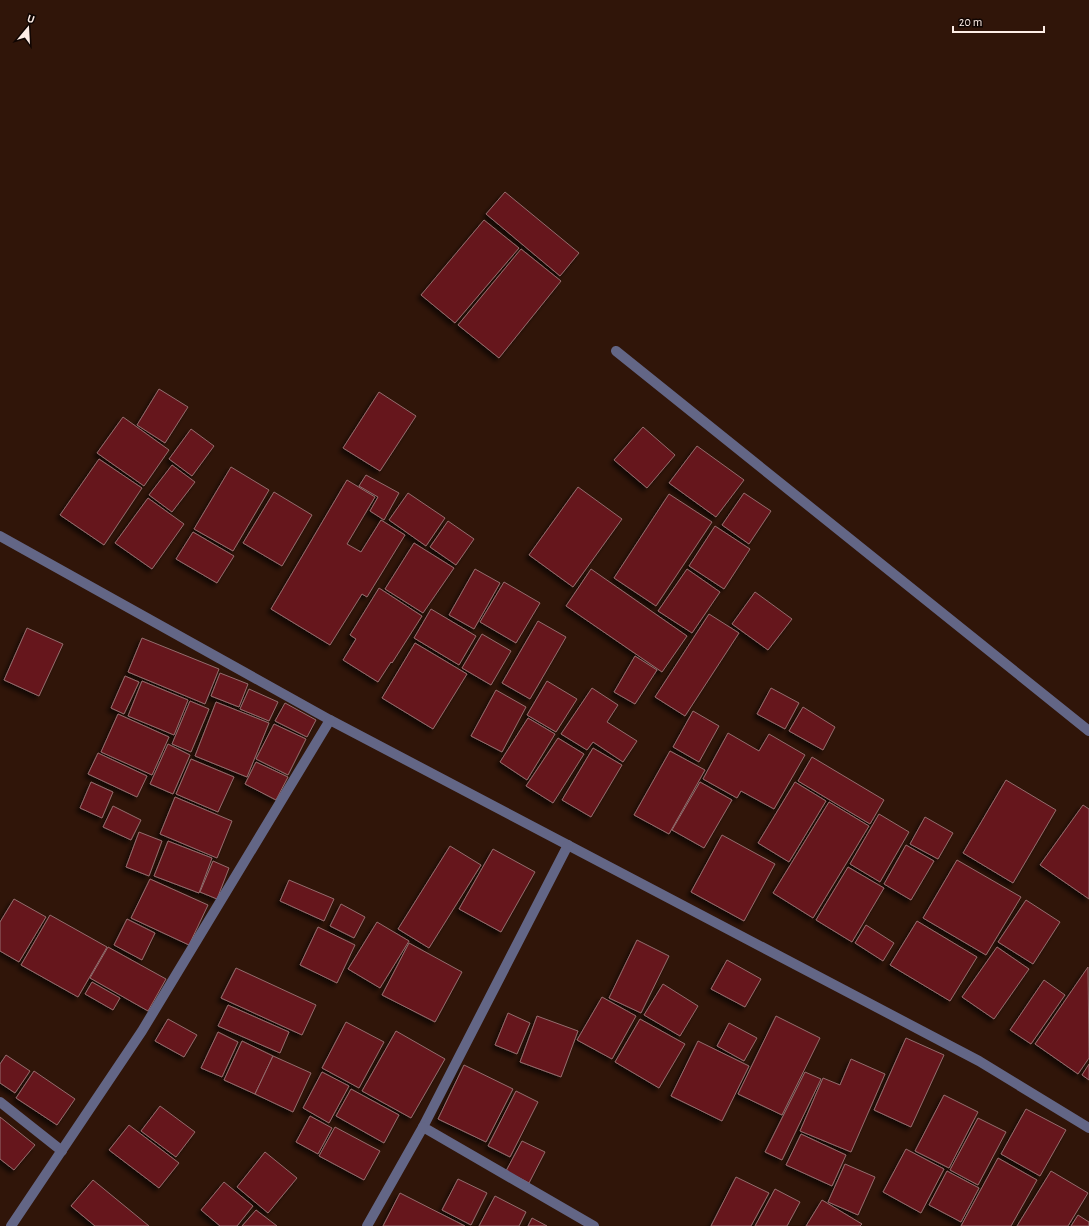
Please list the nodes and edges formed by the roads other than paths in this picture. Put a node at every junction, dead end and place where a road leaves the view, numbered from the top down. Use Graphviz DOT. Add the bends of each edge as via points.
graph roads {
  1 [pos="616,351"];
  2 [pos="0,536"];
  3 [pos="330,720"];
  4 [pos="1089,731"];
  5 [pos="568,845"];
  6 [pos="0,1102"];
  7 [pos="423,1127"];
  8 [pos="1089,1128"];
  9 [pos="62,1151"];
  10 [pos="11,1226"];
  11 [pos="367,1226"];
  12 [pos="594,1226"];
  1 -- 4 [label="street"];
  2 -- 3 [label="street"];
  3 -- 5 [label="street"];
  3 -- 9 [label="street" via="142,1031"];
  5 -- 7 [label="street"];
  5 -- 8 [label="street" via="979,1061"];
  6 -- 9 [label="street"];
  7 -- 11 [label="street"];
  7 -- 12 [label="street"];
  9 -- 10 [label="street"];
}
